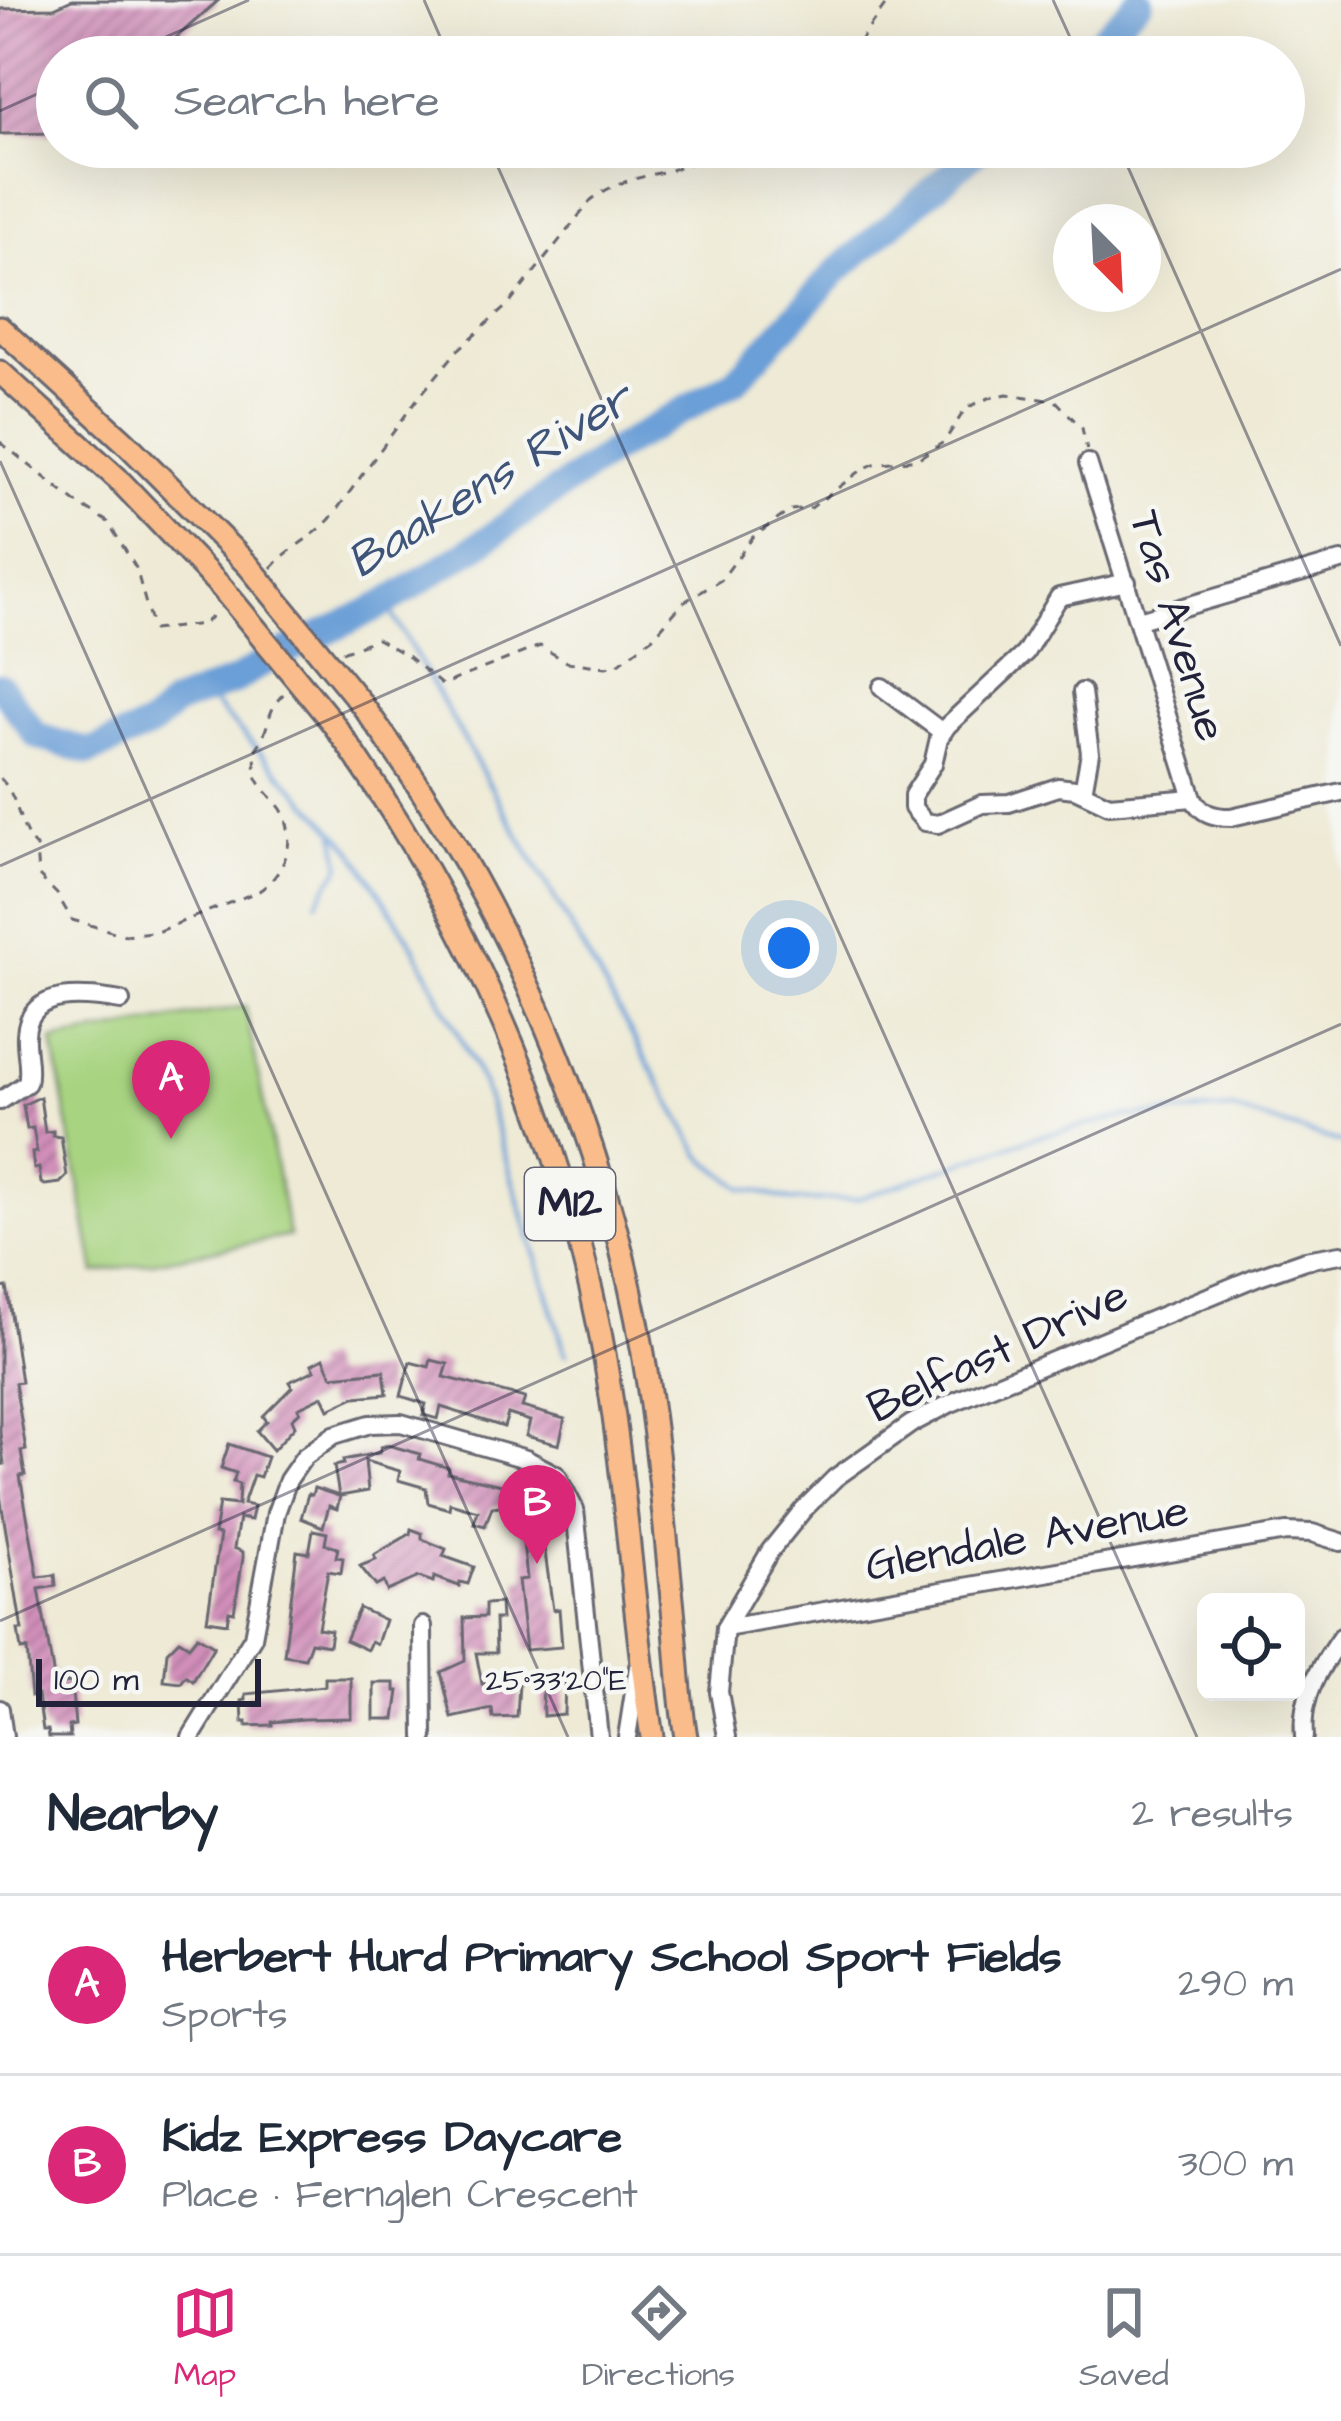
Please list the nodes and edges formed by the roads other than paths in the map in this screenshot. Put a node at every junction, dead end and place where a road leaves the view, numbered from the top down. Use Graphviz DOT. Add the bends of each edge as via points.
graph roads {
  1 [pos="0,328"];
  2 [pos="0,372"];
  3 [pos="1088,463"];
  4 [pos="1341,561"];
  5 [pos="1126,582"];
  6 [pos="1139,620"];
  7 [pos="882,687"];
  8 [pos="1082,692"];
  9 [pos="942,732"];
  10 [pos="1083,792"];
  11 [pos="1341,792"];
  12 [pos="1196,803"];
  13 [pos="122,1001"];
  14 [pos="0,1101"];
  15 [pos="1341,1254"];
  16 [pos="1341,1542"];
  17 [pos="423,1626"];
  18 [pos="725,1628"];
  19 [pos="1341,1637"];
  20 [pos="639,1658"];
  21 [pos="0,1709"];
  22 [pos="4,1737"];
  23 [pos="190,1737"];
  24 [pos="424,1737"];
  25 [pos="599,1737"];
  26 [pos="627,1737"];
  27 [pos="652,1737"];
  28 [pos="686,1737"];
  29 [pos="727,1737"];
  30 [pos="1304,1737"];
  1 -- 28 [label="main road, M12, bridge" via="172,487 360,702 440,820 512,954 598,1169 628,1284 661,1479"];
  2 -- 20 [label="main road, M12, bridge" via="145,506 332,722 452,910 558,1164 601,1336"];
  3 -- 5 [label="street, Tas Avenue"];
  4 -- 6 [label="street"];
  5 -- 6 [label="street, Tas Avenue"];
  5 -- 9 [label="street" via="1055,600 1025,653"];
  6 -- 12 [label="street, Tas Avenue"];
  7 -- 9 [label="street"];
  8 -- 10 [label="street" via="1090,753"];
  9 -- 10 [label="street" via="914,795 925,822 1047,789"];
  10 -- 12 [label="street" via="1109,805"];
  11 -- 12 [label="street" via="1232,818"];
  13 -- 14 [label="street" via="73,995 38,1009 26,1026 27,1083"];
  15 -- 18 [label="street, Belfast Drive" via="1256,1276 911,1424 802,1510"];
  16 -- 18 [label="street, Glendale Avenue" via="1312,1533 1268,1535"];
  17 -- 24 [label="street"];
  18 -- 29 [label="street, Belfast Drive" via="719,1692"];
  19 -- 30 [label="street" via="1304,1704"];
  20 -- 26 [label="street"];
  20 -- 27 [label="main road, M12"];
  21 -- 22 [label="street"];
  23 -- 25 [label="street" via="253,1637 276,1514 294,1469 334,1435 385,1422 539,1464 564,1485 574,1510"];
}
